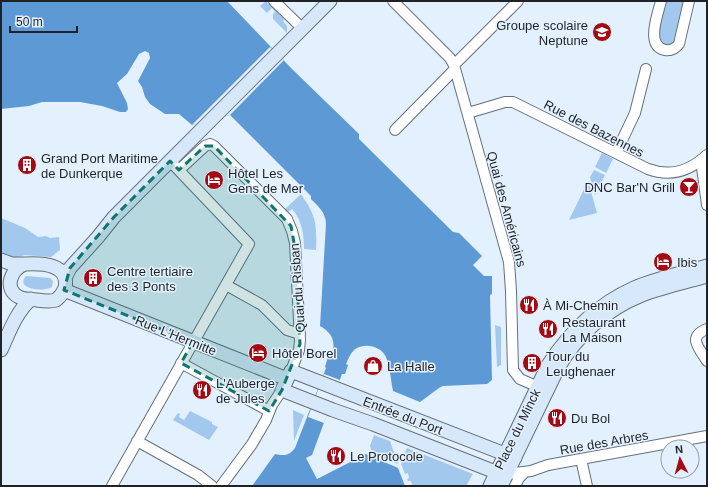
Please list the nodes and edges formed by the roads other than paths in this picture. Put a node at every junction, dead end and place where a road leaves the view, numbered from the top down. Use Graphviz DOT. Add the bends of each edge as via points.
graph roads {
  1 [pos="274,1"];
  2 [pos="330,1"];
  3 [pos="393,1"];
  4 [pos="518,1"];
  5 [pos="661,1"];
  6 [pos="689,1"];
  7 [pos="302,28"];
  8 [pos="455,67"];
  9 [pos="646,69"];
  10 [pos="468,112"];
  11 [pos="395,130"];
  12 [pos="616,153"];
  13 [pos="704,158"];
  14 [pos="174,166"];
  15 [pos="707,204"];
  16 [pos="114,217"];
  17 [pos="1,260"];
  18 [pos="25,264"];
  19 [pos="52,266"];
  20 [pos="707,266"];
  21 [pos="707,276"];
  22 [pos="64,284"];
  23 [pos="226,285"];
  24 [pos="9,287"];
  25 [pos="31,299"];
  26 [pos="707,329"];
  27 [pos="1,331"];
  28 [pos="300,334"];
  29 [pos="193,342"];
  30 [pos="1,350"];
  31 [pos="707,362"];
  32 [pos="181,363"];
  33 [pos="549,375"];
  34 [pos="287,380"];
  35 [pos="542,389"];
  36 [pos="269,411"];
  37 [pos="707,436"];
  38 [pos="137,441"];
  39 [pos="510,456"];
  40 [pos="581,459"];
  41 [pos="525,472"];
  42 [pos="501,478"];
  43 [pos="112,486"];
  44 [pos="212,486"];
  45 [pos="221,486"];
  46 [pos="490,486"];
  47 [pos="515,486"];
  48 [pos="587,486"];
  1 -- 7 [label="street"];
  2 -- 7 [label="main road"];
  3 -- 8 [label="street" via="450,58"];
  4 -- 8 [label="street"];
  5 -- 6 [label="street" via="654,36 658,47 667,50 674,49 679,44"];
  7 -- 14 [label="main road" via="199,132"];
  8 -- 10 [label="street, Quai des Américains"];
  8 -- 11 [label="street"];
  9 -- 12 [label="street" via="635,113"];
  10 -- 12 [label="street, Rue des Bazennes" via="513,102"];
  10 -- 35 [label="street, Quai des Américains" via="509,262 513,370 520,379"];
  12 -- 13 [label="street, Rue des Bazennes" via="648,169 663,173 684,170"];
  13 -- 15 [label="street"];
  14 -- 16 [label="main road"];
  14 -- 23 [label="street" via="249,244"];
  14 -- 28 [label="street, Quai du Risban" via="210,144 287,219 295,243"];
  16 -- 19 [label="main road" via="67,259"];
  16 -- 22 [label="main road" via="70,268"];
  17 -- 18 [label="main road" via="12,264"];
  18 -- 19 [label="main road"];
  18 -- 24 [label="main road" via="13,273"];
  19 -- 22 [label="main road" via="63,272"];
  20 -- 33 [label="main road" via="639,286 607,303 568,338 557,352"];
  21 -- 33 [label="main road" via="644,294 612,311 578,341"];
  22 -- 25 [label="main road" via="60,296 54,300"];
  22 -- 29 [label="main road, Rue L'Hermitte"];
  23 -- 28 [label="street" via="262,305 287,330"];
  23 -- 29 [label="street"];
  24 -- 25 [label="main road" via="22,298"];
  24 -- 27 [label="main road" via="13,305"];
  25 -- 30 [label="main road" via="20,312"];
  26 -- 31 [label="street" via="698,333 696,338 696,343"];
  28 -- 34 [label="street, Quai du Risban" via="300,347"];
  29 -- 32 [label="street"];
  29 -- 34 [label="main road, Rue L'Hermitte"];
  32 -- 36 [label="street"];
  32 -- 38 [label="street"];
  33 -- 35 [label="main road, Place du Minck"];
  34 -- 36 [label="street, Quai du Risban"];
  34 -- 39 [label="main road, Entrée du Port" via="318,381"];
  34 -- 42 [label="main road, Entrée du Port" via="310,401 373,424"];
  35 -- 39 [label="main road, Place du Minck"];
  36 -- 45 [label="street, Quai du Risban" via="252,444"];
  37 -- 40 [label="street, Rue des Arbres"];
  38 -- 43 [label="street"];
  38 -- 44 [label="street" via="198,475"];
  39 -- 42 [label="main road, Place du Minck"];
  40 -- 41 [label="street, Rue des Arbres"];
  40 -- 48 [label="street"];
  41 -- 42 [label="street, Rue des Arbres"];
  41 -- 47 [label="street, Place du Minck"];
  42 -- 46 [label="main road, Place du Minck"];
}
